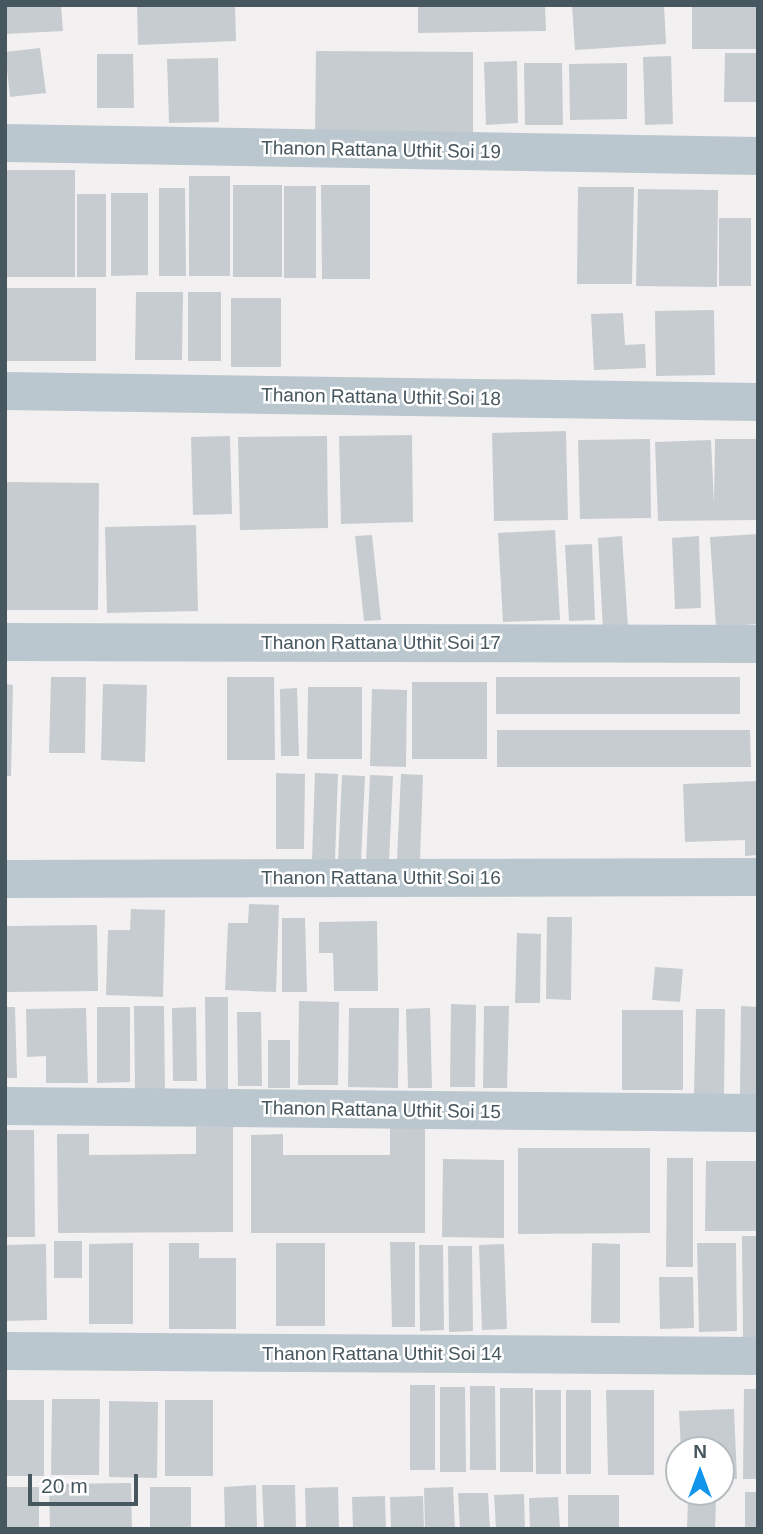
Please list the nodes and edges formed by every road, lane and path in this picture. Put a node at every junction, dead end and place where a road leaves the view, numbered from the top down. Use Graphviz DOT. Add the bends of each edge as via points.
graph roads {
  1 [pos="5,144"];
  2 [pos="758,156"];
  3 [pos="5,391"];
  4 [pos="758,402"];
  5 [pos="5,642"];
  6 [pos="758,643"];
  7 [pos="758,877"];
  8 [pos="5,879"];
  9 [pos="5,1106"];
  10 [pos="758,1113"];
  11 [pos="5,1351"];
  12 [pos="758,1356"];
  1 -- 2 [label="street, Thanon Rattana Uthit Soi 19"];
  3 -- 4 [label="street, Thanon Rattana Uthit Soi 18"];
  5 -- 6 [label="street, Thanon Rattana Uthit Soi 17"];
  7 -- 8 [label="street, Thanon Rattana Uthit Soi 16"];
  9 -- 10 [label="street, Thanon Rattana Uthit Soi 15"];
  11 -- 12 [label="street, Thanon Rattana Uthit Soi 14"];
}
